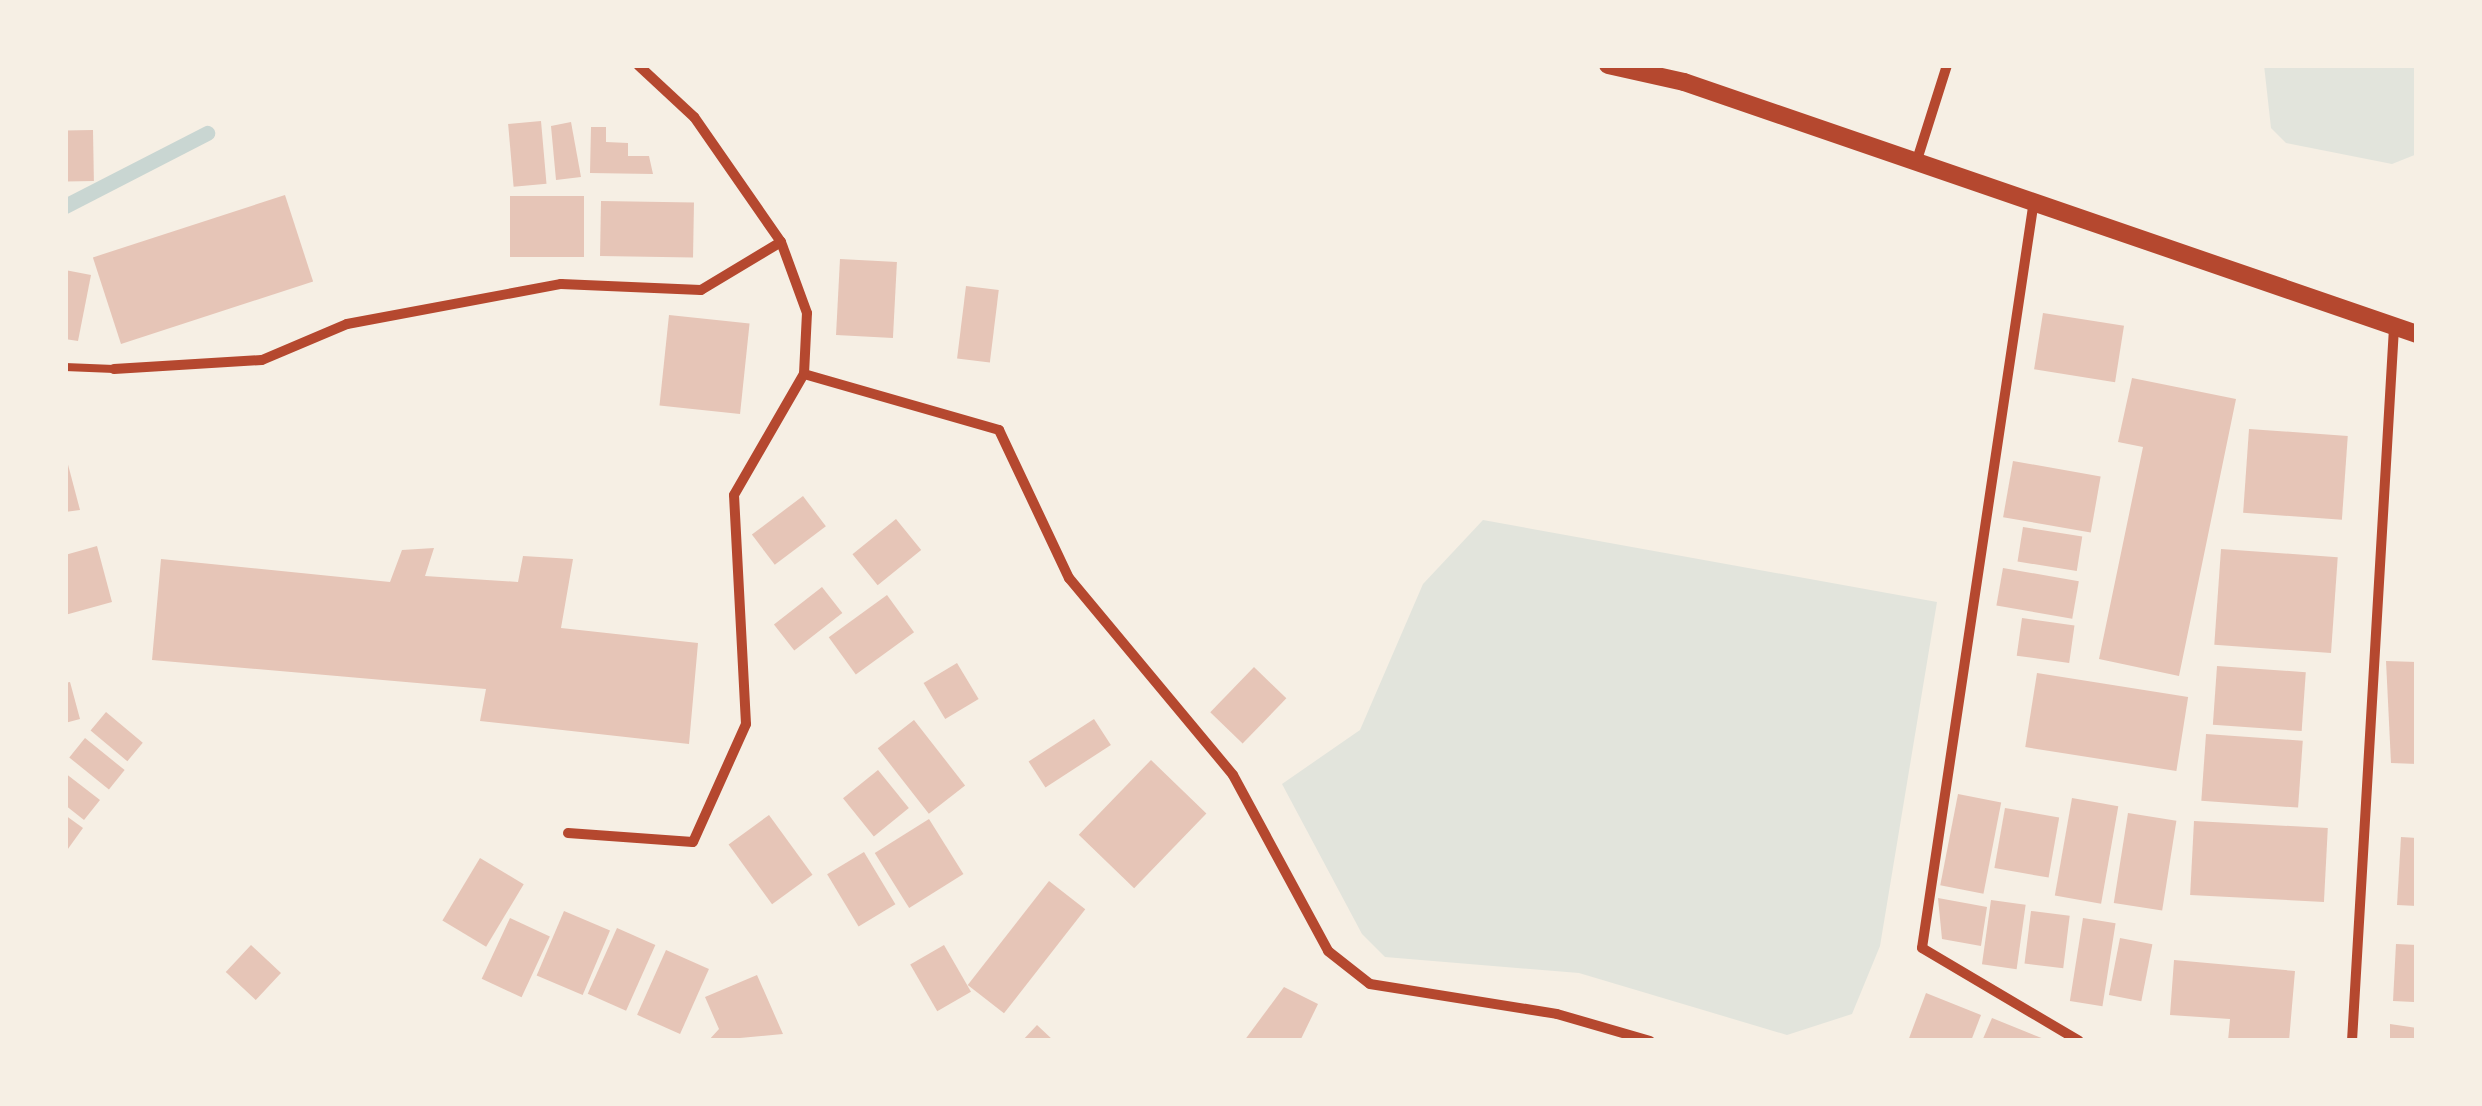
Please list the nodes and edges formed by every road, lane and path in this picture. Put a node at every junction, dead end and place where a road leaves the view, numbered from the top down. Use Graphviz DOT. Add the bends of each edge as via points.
graph roads {
  1 [pos="638,65"];
  2 [pos="1608,65"];
  3 [pos="1947,65"];
  4 [pos="1916,163"];
  5 [pos="2033,207"];
  6 [pos="781,242"];
  7 [pos="2394,328"];
  8 [pos="2417,334"];
  9 [pos="65,367"];
  10 [pos="114,369"];
  11 [pos="804,374"];
  12 [pos="568,834"];
  13 [pos="1650,1041"];
  14 [pos="2080,1041"];
  15 [pos="2352,1041"];
  1 -- 6 [label="street" via="694,117"];
  2 -- 4 [label="street" via="1684,82"];
  3 -- 4 [label="street"];
  4 -- 5 [label="street"];
  5 -- 7 [label="street"];
  5 -- 14 [label="street" via="1922,948"];
  6 -- 10 [label="street" via="701,290 560,284 347,324 262,360"];
  6 -- 11 [label="street" via="807,313"];
  7 -- 8 [label="street"];
  7 -- 15 [label="street"];
  9 -- 10 [label="lane"];
  11 -- 12 [label="street" via="734,495 746,724 693,842"];
  11 -- 13 [label="street" via="999,430 1069,578 1233,775 1328,951 1370,984 1557,1014"];
}
